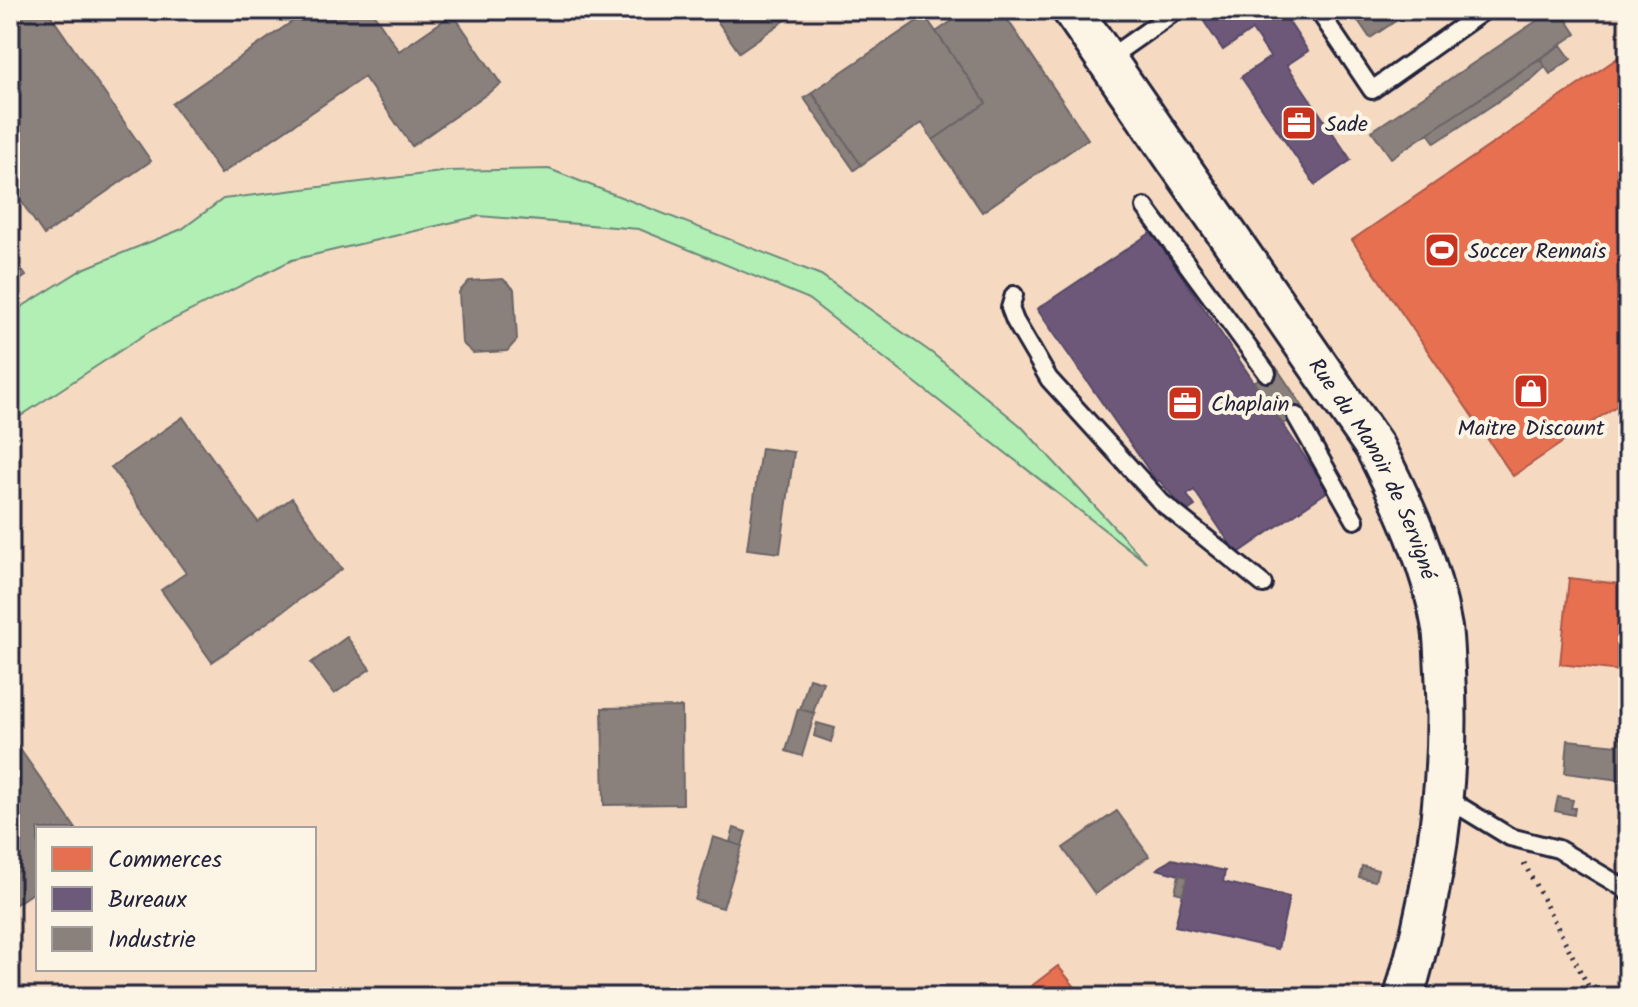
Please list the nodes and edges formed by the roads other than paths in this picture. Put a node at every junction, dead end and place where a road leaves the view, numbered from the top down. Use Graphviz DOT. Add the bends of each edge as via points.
graph roads {
  1 [pos="1072,10"];
  2 [pos="1177,10"];
  3 [pos="1318,10"];
  4 [pos="1485,10"];
  5 [pos="1106,60"];
  6 [pos="1145,207"];
  7 [pos="1014,295"];
  8 [pos="1267,373"];
  9 [pos="1296,416"];
  10 [pos="1355,520"];
  11 [pos="1263,584"];
  12 [pos="1442,795"];
  13 [pos="1628,893"];
  14 [pos="1404,997"];
  1 -- 5 [label="street, Rue du Manoir de Servigné"];
  2 -- 5 [label="lane"];
  3 -- 4 [label="lane" via="1372,90"];
  5 -- 12 [label="street, Rue du Manoir de Servigné" via="1374,446 1409,513 1442,628 1448,713"];
  6 -- 8 [label="lane"];
  7 -- 11 [label="lane" via="1010,308 1015,321 1049,379 1161,502"];
  9 -- 10 [label="lane"];
  12 -- 13 [label="lane" via="1510,837 1558,849"];
  12 -- 14 [label="street, Rue du Manoir de Servigné" via="1422,935"];
}
